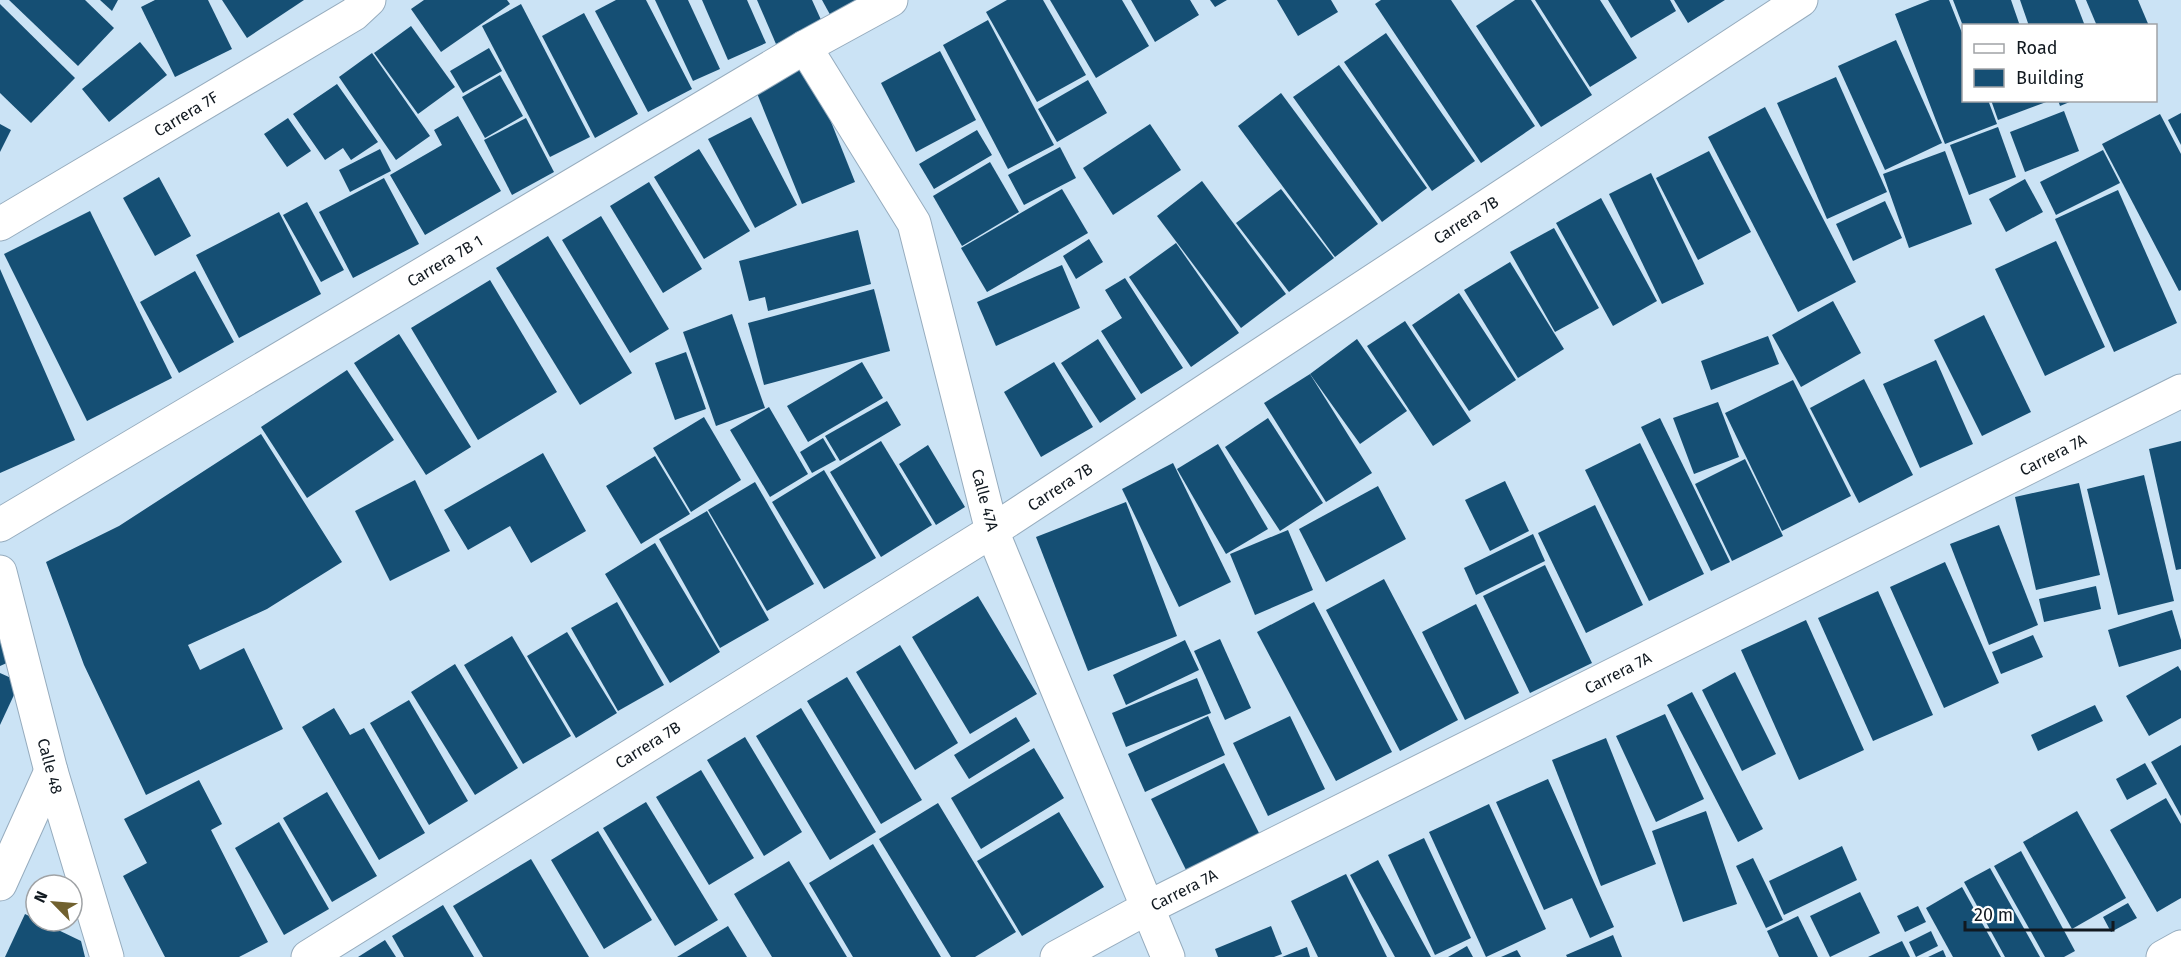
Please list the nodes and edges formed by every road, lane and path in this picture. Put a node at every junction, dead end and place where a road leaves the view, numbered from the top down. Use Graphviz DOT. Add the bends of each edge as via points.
graph roads {
  1 [pos="369,0"];
  2 [pos="891,0"];
  3 [pos="1801,0"];
  4 [pos="805,47"];
  5 [pos="0,224"];
  6 [pos="2181,391"];
  7 [pos="0,525"];
  8 [pos="992,531"];
  9 [pos="0,572"];
  10 [pos="51,771"];
  11 [pos="0,884"];
  12 [pos="1147,908"];
  13 [pos="2181,947"];
  14 [pos="107,957"];
  15 [pos="308,957"];
  16 [pos="1057,957"];
  17 [pos="1168,957"];
  18 [pos="2163,957"];
  1 -- 5 [label="street, Carrera 7F" via="354,14"];
  2 -- 4 [label="street, Carrera 7B 1"];
  3 -- 8 [label="street, Carrera 7B"];
  4 -- 7 [label="street, Carrera 7B 1"];
  4 -- 8 [label="street, Calle 47A" via="914,223"];
  6 -- 12 [label="street, Carrera 7A"];
  8 -- 12 [label="street, Calle 47A"];
  8 -- 15 [label="street, Carrera 7B"];
  9 -- 10 [label="street, Calle 48"];
  10 -- 11 [label="street"];
  10 -- 14 [label="street, Calle 48"];
  12 -- 16 [label="street, Carrera 7A"];
  12 -- 17 [label="street, Calle 47A"];
  13 -- 18 [label="street"];
}
